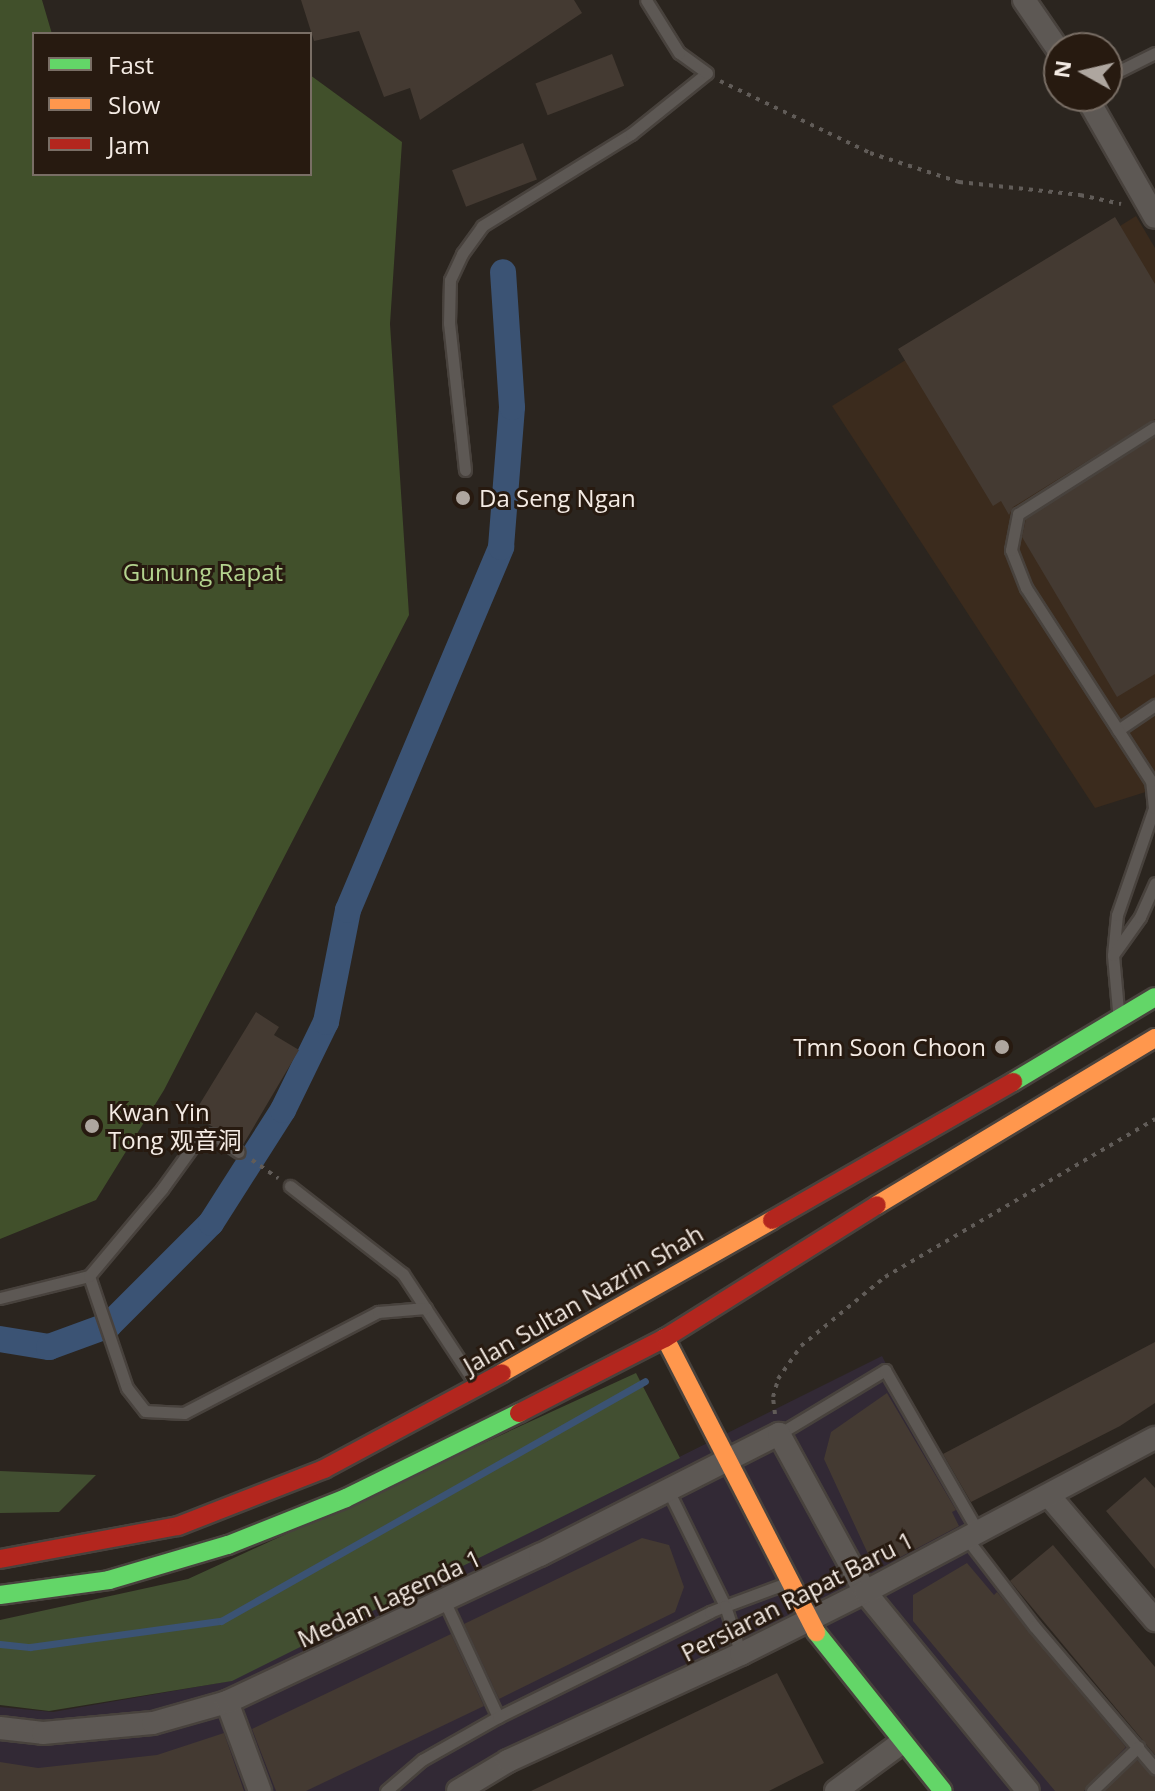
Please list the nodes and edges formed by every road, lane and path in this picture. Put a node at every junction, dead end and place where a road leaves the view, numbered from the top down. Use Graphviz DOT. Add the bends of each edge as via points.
graph roads {
  1 [pos="646,0"];
  2 [pos="1024,0"];
  3 [pos="1046,32"];
  4 [pos="1155,53"];
  5 [pos="1123,69"];
  6 [pos="707,73"];
  7 [pos="1098,112"];
  8 [pos="1153,213"];
  9 [pos="1155,427"];
  10 [pos="465,470"];
  11 [pos="1155,705"];
  12 [pos="1118,730"];
  13 [pos="1155,883"];
  14 [pos="1113,955"];
  15 [pos="1155,997"];
  16 [pos="1119,1018"];
  17 [pos="1155,1038"];
  18 [pos="1155,1119"];
  19 [pos="239,1152"];
  20 [pos="290,1186"];
  21 [pos="724,1246"];
  22 [pos="89,1276"];
  23 [pos="0,1298"];
  24 [pos="426,1308"];
  25 [pos="613,1331"];
  26 [pos="637,1334"];
  27 [pos="665,1338"];
  28 [pos="558,1342"];
  29 [pos="478,1387"];
  30 [pos="779,1434"];
  31 [pos="1155,1438"];
  32 [pos="728,1459"];
  33 [pos="668,1490"];
  34 [pos="1050,1497"];
  35 [pos="972,1536"];
  36 [pos="0,1559"];
  37 [pos="789,1583"];
  38 [pos="865,1592"];
  39 [pos="0,1595"];
  40 [pos="444,1600"];
  41 [pos="725,1606"];
  42 [pos="807,1619"];
  43 [pos="1155,1620"];
  44 [pos="741,1654"];
  45 [pos="227,1702"];
  46 [pos="498,1717"];
  47 [pos="0,1728"];
  48 [pos="901,1743"];
  49 [pos="1138,1747"];
  50 [pos="1155,1768"];
  51 [pos="260,1791"];
  52 [pos="386,1791"];
  53 [pos="458,1791"];
  54 [pos="836,1791"];
  55 [pos="943,1791"];
  56 [pos="1028,1791"];
  57 [pos="1092,1791"];
  1 -- 6 [label="lane" via="679,53"];
  2 -- 3 [label="street"];
  4 -- 5 [label="lane"];
  6 -- 8 [label="path" via="870,153 959,182 1080,195"];
  6 -- 10 [label="lane" via="631,134 482,226 462,254 450,280 449,323"];
  7 -- 8 [label="street"];
  9 -- 12 [label="lane" via="1018,514 1011,550 1026,588"];
  11 -- 12 [label="lane"];
  12 -- 14 [label="lane" via="1151,781 1154,808 1117,915"];
  13 -- 14 [label="lane" via="1140,917"];
  14 -- 16 [label="lane"];
  15 -- 16 [label="main road, Jalan Sultan Nazrin Shah"];
  16 -- 21 [label="main road, Jalan Sultan Nazrin Shah" via="959,1115"];
  17 -- 27 [label="main road" via="978,1141"];
  18 -- 30 [label="path" via="885,1277 801,1346 778,1379 773,1397"];
  19 -- 20 [label="path"];
  19 -- 22 [label="lane" via="212,1134 201,1135"];
  20 -- 24 [label="lane" via="403,1274"];
  21 -- 27 [label="main road" via="676,1302"];
  21 -- 28 [label="main road, Jalan Sultan Nazrin Shah"];
  22 -- 23 [label="lane"];
  22 -- 24 [label="lane" via="127,1388 145,1411 184,1413 378,1312"];
  24 -- 29 [label="lane"];
  25 -- 28 [label="main road"];
  26 -- 27 [label="main road"];
  27 -- 32 [label="main road"];
  27 -- 39 [label="main road" via="438,1455 228,1545 109,1580"];
  28 -- 29 [label="main road, Jalan Sultan Nazrin Shah"];
  29 -- 36 [label="main road, Jalan Sultan Nazrin Shah" via="324,1469 234,1507 163,1529"];
  30 -- 32 [label="street, Medan Lagenda 1"];
  30 -- 35 [label="lane" via="885,1370"];
  30 -- 38 [label="street"];
  31 -- 34 [label="street, Persiaran Rapat Baru 1"];
  32 -- 33 [label="street, Medan Lagenda 1"];
  32 -- 37 [label="main road"];
  33 -- 40 [label="street, Medan Lagenda 1"];
  33 -- 41 [label="lane"];
  34 -- 35 [label="street, Persiaran Rapat Baru 1"];
  34 -- 43 [label="street"];
  35 -- 38 [label="street, Persiaran Rapat Baru 1"];
  35 -- 49 [label="lane" via="1034,1626"];
  37 -- 41 [label="lane"];
  37 -- 42 [label="main road"];
  38 -- 42 [label="street, Persiaran Rapat Baru 1"];
  38 -- 56 [label="street"];
  40 -- 45 [label="street, Medan Lagenda 1"];
  40 -- 46 [label="lane"];
  41 -- 44 [label="lane"];
  41 -- 46 [label="lane"];
  42 -- 44 [label="street, Persiaran Rapat Baru 1"];
  42 -- 48 [label="main road"];
  44 -- 53 [label="street, Persiaran Rapat Baru 1" via="508,1761"];
  45 -- 47 [label="street, Medan Lagenda 1" via="153,1723 43,1733"];
  45 -- 51 [label="street"];
  46 -- 52 [label="lane" via="422,1760"];
  48 -- 54 [label="street"];
  48 -- 55 [label="main road"];
  49 -- 50 [label="lane"];
  49 -- 57 [label="lane"];
}
